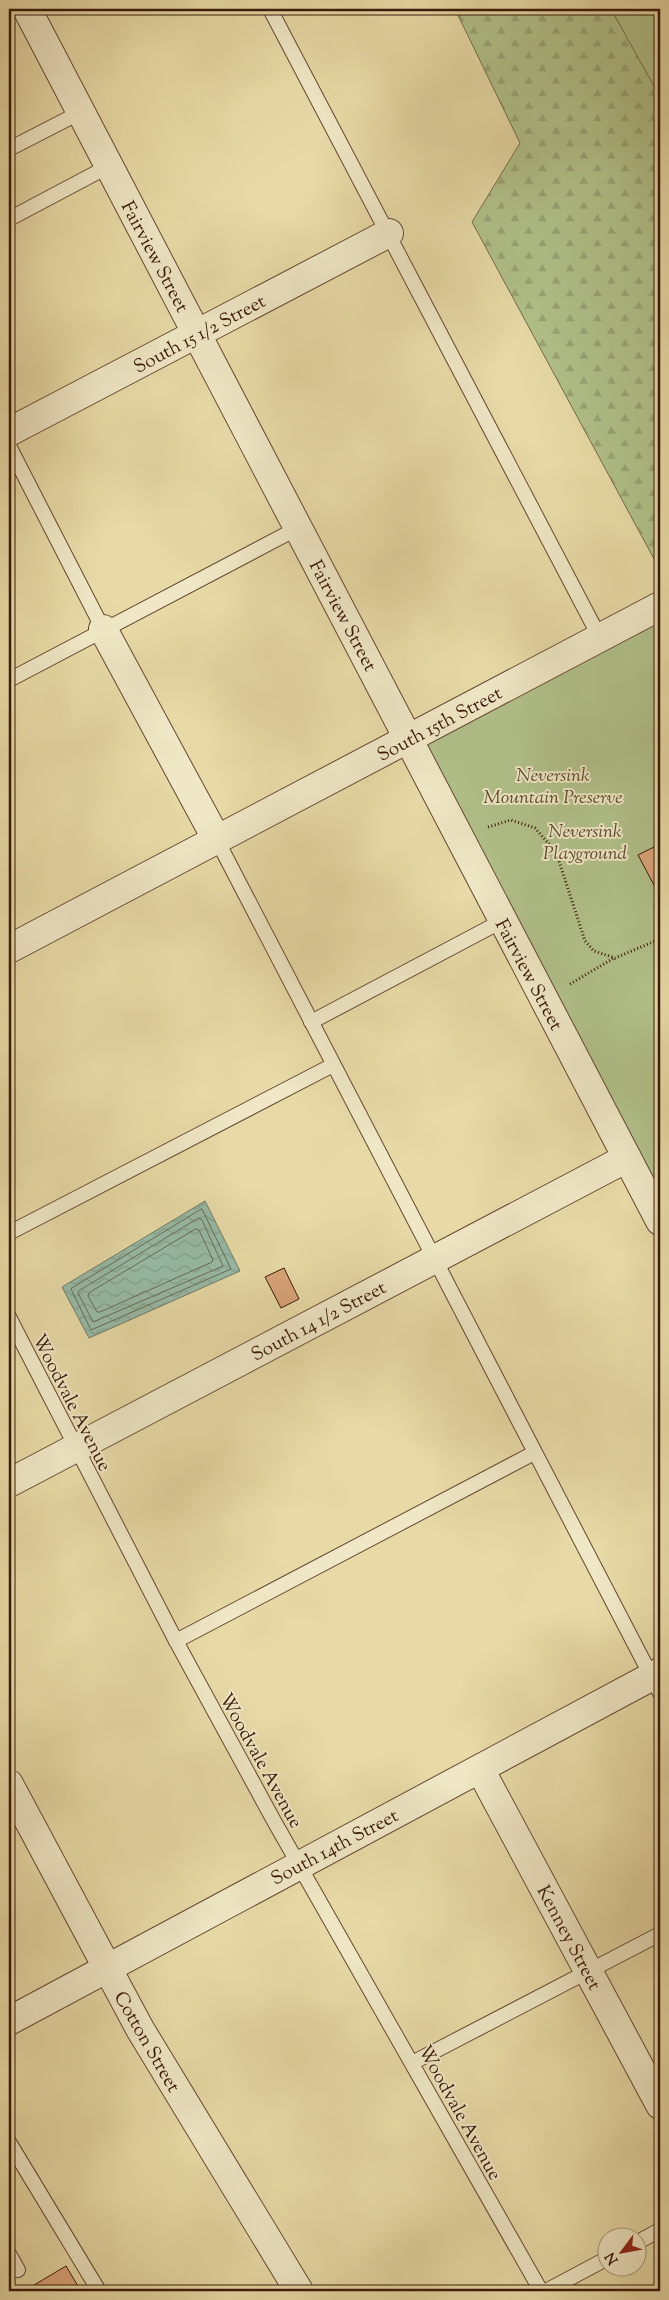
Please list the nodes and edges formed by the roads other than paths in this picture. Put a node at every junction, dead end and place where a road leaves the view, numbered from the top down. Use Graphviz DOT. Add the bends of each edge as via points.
graph roads {
  1 [pos="27,9"];
  2 [pos="270,9"];
  3 [pos="81,112"];
  4 [pos="9,149"];
  5 [pos="109,166"];
  6 [pos="9,219"];
  7 [pos="389,233"];
  8 [pos="197,334"];
  9 [pos="10,432"];
  10 [pos="298,528"];
  11 [pos="660,606"];
  12 [pos="103,629"];
  13 [pos="600,638"];
  14 [pos="9,680"];
  15 [pos="409,739"];
  16 [pos="217,840"];
  17 [pos="502,921"];
  18 [pos="9,949"];
  19 [pos="311,1022"];
  20 [pos="333,1064"];
  21 [pos="627,1158"];
  22 [pos="660,1221"];
  23 [pos="9,1233"];
  24 [pos="433,1259"];
  25 [pos="9,1316"];
  26 [pos="75,1448"];
  27 [pos="534,1453"];
  28 [pos="9,1483"];
  29 [pos="176,1641"];
  30 [pos="657,1681"];
  31 [pos="480,1769"];
  32 [pos="9,1784"];
  33 [pos="300,1865"];
  34 [pos="660,1934"];
  35 [pos="106,1968"];
  36 [pos="588,1972"];
  37 [pos="9,2021"];
  38 [pos="412,2064"];
  39 [pos="660,2105"];
  40 [pos="9,2142"];
  41 [pos="660,2230"];
  42 [pos="646,2238"];
  43 [pos="9,2254"];
  44 [pos="596,2264"];
  45 [pos="18,2270"];
  46 [pos="99,2291"];
  47 [pos="299,2291"];
  48 [pos="541,2291"];
  49 [pos="546,2291"];
  1 -- 3 [label="street, Fairview Street"];
  2 -- 7 [label="lane"];
  3 -- 4 [label="lane"];
  3 -- 5 [label="street, Fairview Street"];
  5 -- 6 [label="lane"];
  5 -- 8 [label="street, Fairview Street"];
  7 -- 8 [label="street, South 15 1/2 Street"];
  7 -- 13 [label="lane"];
  8 -- 9 [label="street, South 15 1/2 Street"];
  8 -- 10 [label="street, Fairview Street"];
  9 -- 12 [label="lane"];
  10 -- 12 [label="lane"];
  10 -- 15 [label="street, Fairview Street"];
  11 -- 13 [label="street, South 15th Street"];
  12 -- 14 [label="lane"];
  12 -- 16 [label="street"];
  13 -- 15 [label="street, South 15th Street"];
  15 -- 16 [label="street, South 15th Street"];
  15 -- 17 [label="street, Fairview Street"];
  16 -- 18 [label="street, South 15th Street"];
  16 -- 19 [label="lane"];
  17 -- 19 [label="lane"];
  17 -- 21 [label="street, Fairview Street"];
  19 -- 20 [label="lane"];
  20 -- 23 [label="lane"];
  20 -- 24 [label="lane"];
  21 -- 22 [label="street, Fairview Street"];
  21 -- 24 [label="street, South 14 1/2 Street"];
  24 -- 26 [label="street, South 14 1/2 Street"];
  24 -- 27 [label="lane"];
  25 -- 26 [label="lane, Woodvale Avenue"];
  26 -- 28 [label="street, South 14 1/2 Street"];
  26 -- 29 [label="lane, Woodvale Avenue"];
  27 -- 29 [label="lane"];
  27 -- 30 [label="lane"];
  29 -- 33 [label="lane, Woodvale Avenue"];
  30 -- 31 [label="street, South 14th Street"];
  31 -- 33 [label="street, South 14th Street"];
  31 -- 36 [label="street, Kenney Street"];
  32 -- 35 [label="street, Cotton Street"];
  33 -- 35 [label="street, South 14th Street"];
  33 -- 38 [label="lane, Woodvale Avenue"];
  34 -- 36 [label="lane"];
  35 -- 37 [label="street, South 14th Street"];
  35 -- 47 [label="street, Cotton Street"];
  36 -- 38 [label="lane"];
  36 -- 39 [label="street, Kenney Street"];
  38 -- 48 [label="lane, Woodvale Avenue"];
  40 -- 46 [label="lane"];
  41 -- 42 [label="lane"];
  43 -- 45 [label="lane"];
  44 -- 49 [label="lane"];
}
